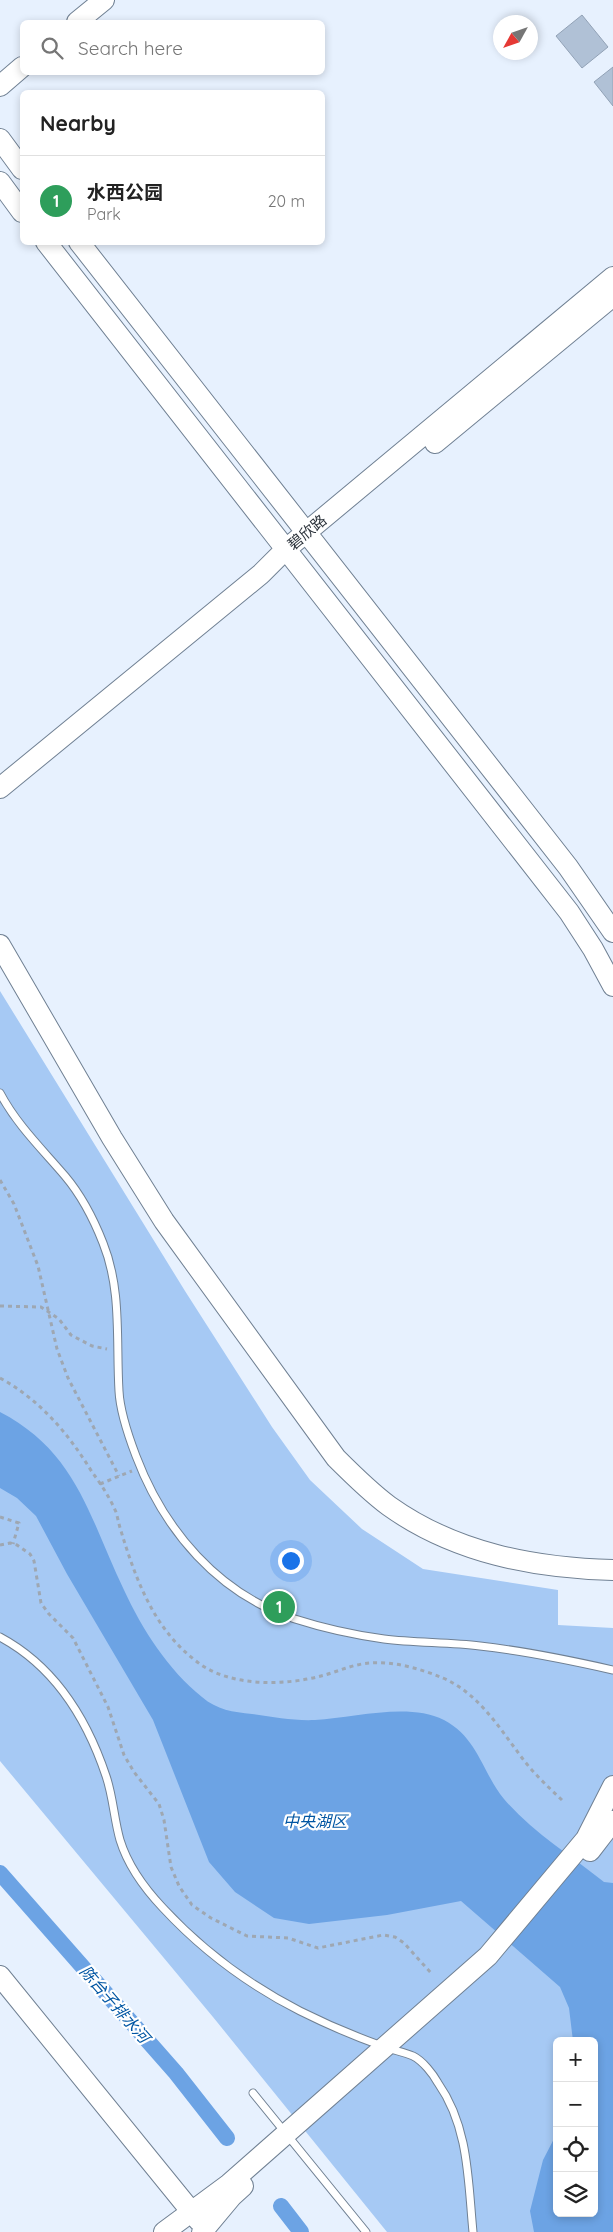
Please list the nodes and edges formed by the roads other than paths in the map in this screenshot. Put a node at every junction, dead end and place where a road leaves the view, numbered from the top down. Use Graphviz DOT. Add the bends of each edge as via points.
graph roads {
  1 [pos="104,0"];
  2 [pos="79,20"];
  3 [pos="20,69"];
  4 [pos="0,86"];
  5 [pos="0,139"];
  6 [pos="20,166"];
  7 [pos="0,182"];
  8 [pos="20,209"];
  9 [pos="48,245"];
  10 [pos="81,245"];
  11 [pos="613,277"];
  12 [pos="613,296"];
  13 [pos="310,538"];
  14 [pos="289,555"];
  15 [pos="0,788"];
  16 [pos="0,799"];
  17 [pos="613,932"];
  18 [pos="0,945"];
  19 [pos="0,963"];
  20 [pos="613,986"];
  21 [pos="0,1093"];
  22 [pos="613,1570"];
  23 [pos="613,1578"];
  24 [pos="0,1636"];
  25 [pos="613,1670"];
  26 [pos="613,1786"];
  27 [pos="613,1820"];
  28 [pos="590,1842"];
  29 [pos="0,1976"];
  30 [pos="391,2049"];
  31 [pos="253,2093"];
  32 [pos="290,2138"];
  33 [pos="191,2212"];
  34 [pos="205,2231"];
  35 [pos="164,2232"];
  36 [pos="366,2232"];
  37 [pos="473,2232"];
  1 -- 2 [label="street"];
  3 -- 4 [label="street"];
  5 -- 6 [label="street"];
  7 -- 8 [label="street"];
  9 -- 14 [label="street"];
  10 -- 13 [label="street"];
  11 -- 13 [label="street, 碧欣路"];
  12 -- 13 [label="street, 碧欣路"];
  13 -- 14 [label="street, 碧欣路"];
  13 -- 17 [label="street" via="568,867"];
  14 -- 15 [label="street, 碧欣路" via="261,574"];
  14 -- 16 [label="street, 碧欣路"];
  14 -- 20 [label="street" via="569,912"];
  18 -- 22 [label="street" via="164,1221 336,1458 389,1506 445,1538 495,1556 530,1563"];
  19 -- 23 [label="street" via="160,1226 332,1465 387,1514 454,1551 481,1561 543,1575"];
  21 -- 25 [label="lane" via="24,1130 66,1178 88,1212 103,1244 112,1271 119,1393 128,1436 140,1468 182,1542 215,1574 250,1599 294,1619 384,1639 480,1646 567,1659"];
  24 -- 30 [label="lane" via="34,1659 59,1684 78,1712 106,1778 121,1842 133,1871 190,1937 223,1964 298,2010"];
  26 -- 28 [label="street"];
  27 -- 28 [label="street"];
  28 -- 30 [label="street" via="493,1959 462,1981"];
  29 -- 33 [label="street"];
  30 -- 32 [label="street"];
  30 -- 37 [label="lane" via="415,2057 425,2066 451,2106 460,2129 471,2189"];
  31 -- 32 [label="lane"];
  32 -- 33 [label="street"];
  32 -- 34 [label="street" via="232,2196"];
  32 -- 36 [label="lane"];
  33 -- 34 [label="street"];
  33 -- 35 [label="street"];
}
